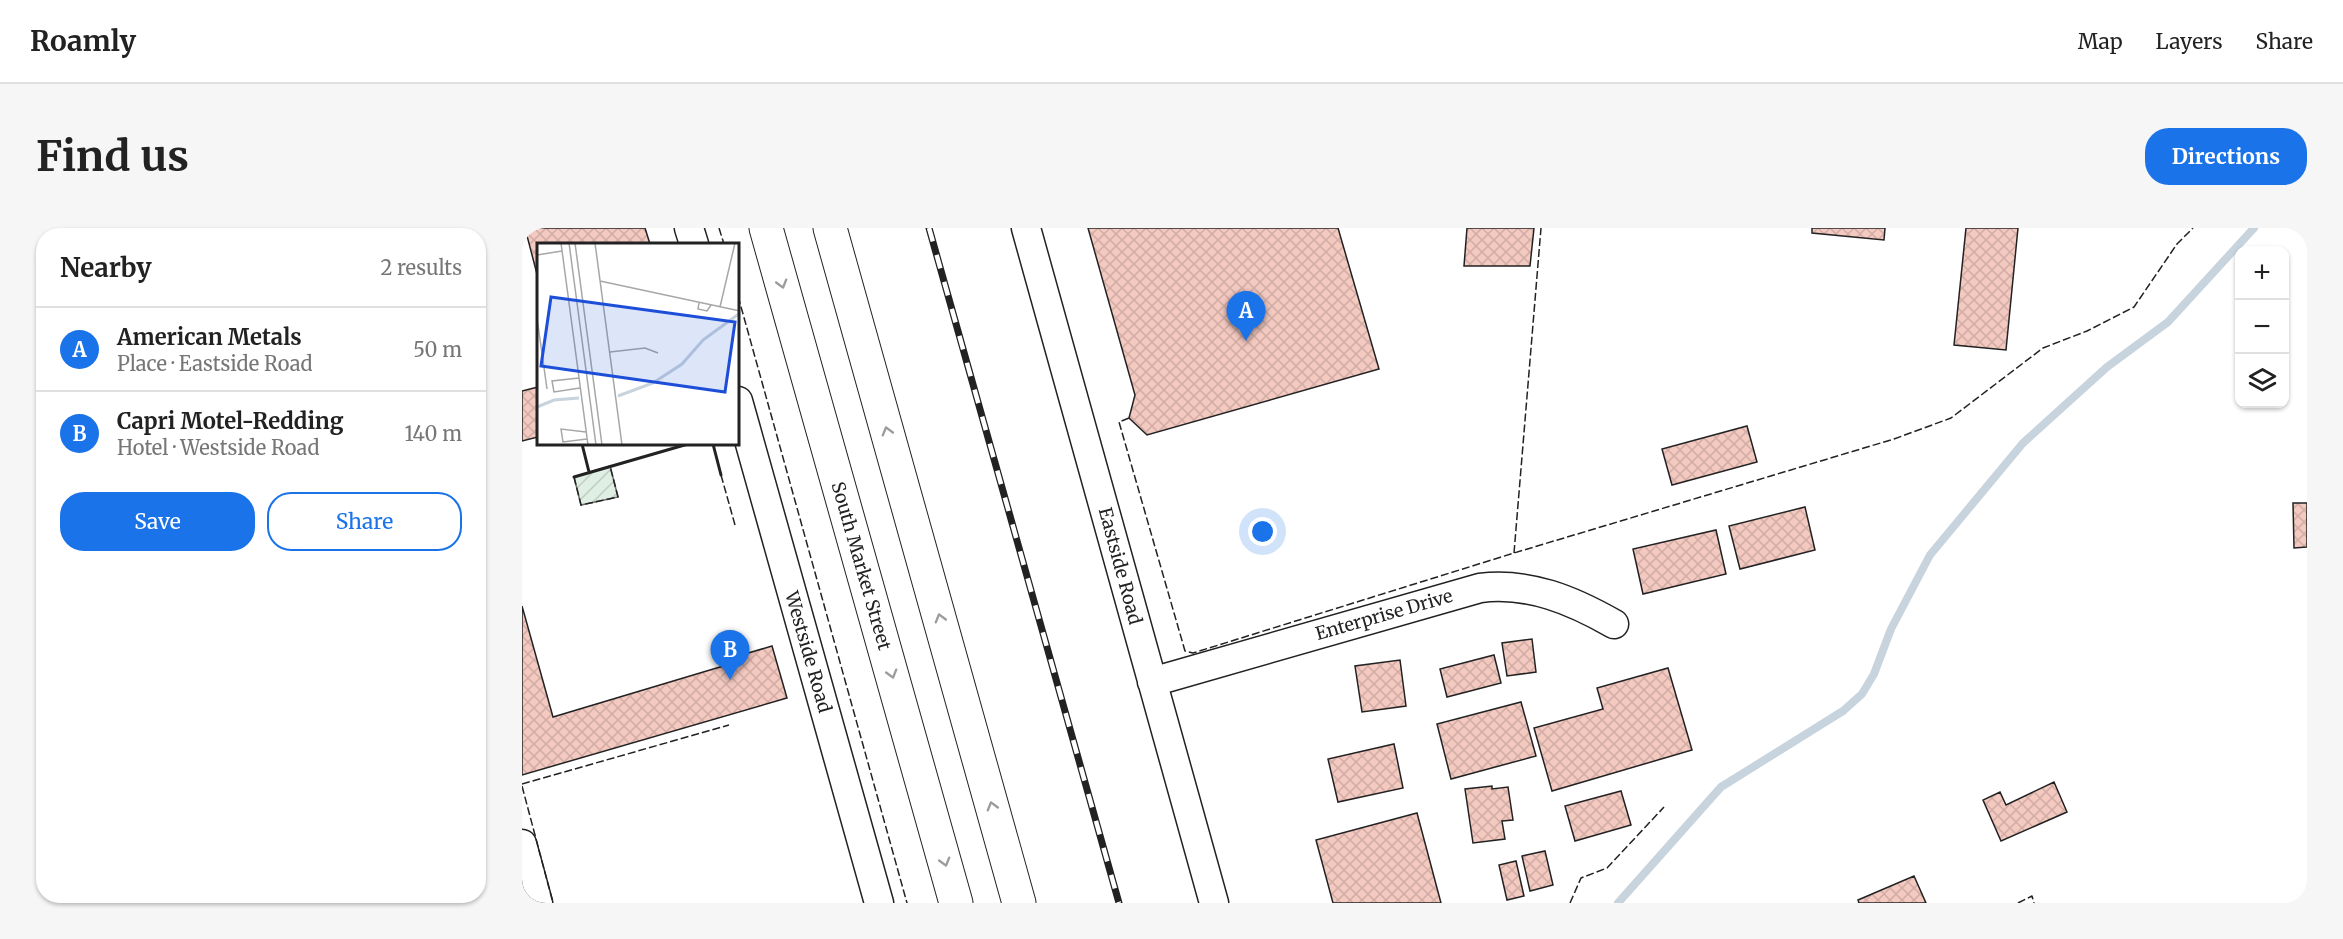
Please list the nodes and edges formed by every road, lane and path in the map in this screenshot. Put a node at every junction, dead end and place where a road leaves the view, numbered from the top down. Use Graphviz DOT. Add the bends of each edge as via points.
graph roads {
  1 [pos="689,228"];
  2 [pos="766,228"];
  3 [pos="830,228"];
  4 [pos="1026,228"];
  5 [pos="694,243"];
  6 [pos="740,408"];
  7 [pos="1614,624"];
  8 [pos="1152,682"];
  9 [pos="522,844"];
  10 [pos="538,903"];
  11 [pos="879,903"];
  12 [pos="956,903"];
  13 [pos="1019,903"];
  14 [pos="1214,903"];
  1 -- 5 [label="street"];
  2 -- 12 [label="main road, South Market Street, one-way"];
  13 -- 3 [label="main road, one-way"];
  4 -- 8 [label="street, Eastside Road"];
  6 -- 11 [label="street, Westside Road"];
  7 -- 8 [label="street, Enterprise Drive" via="1587,608 1534,589 1506,585 1480,588"];
  8 -- 14 [label="street, Eastside Road"];
  9 -- 10 [label="street"];
}
